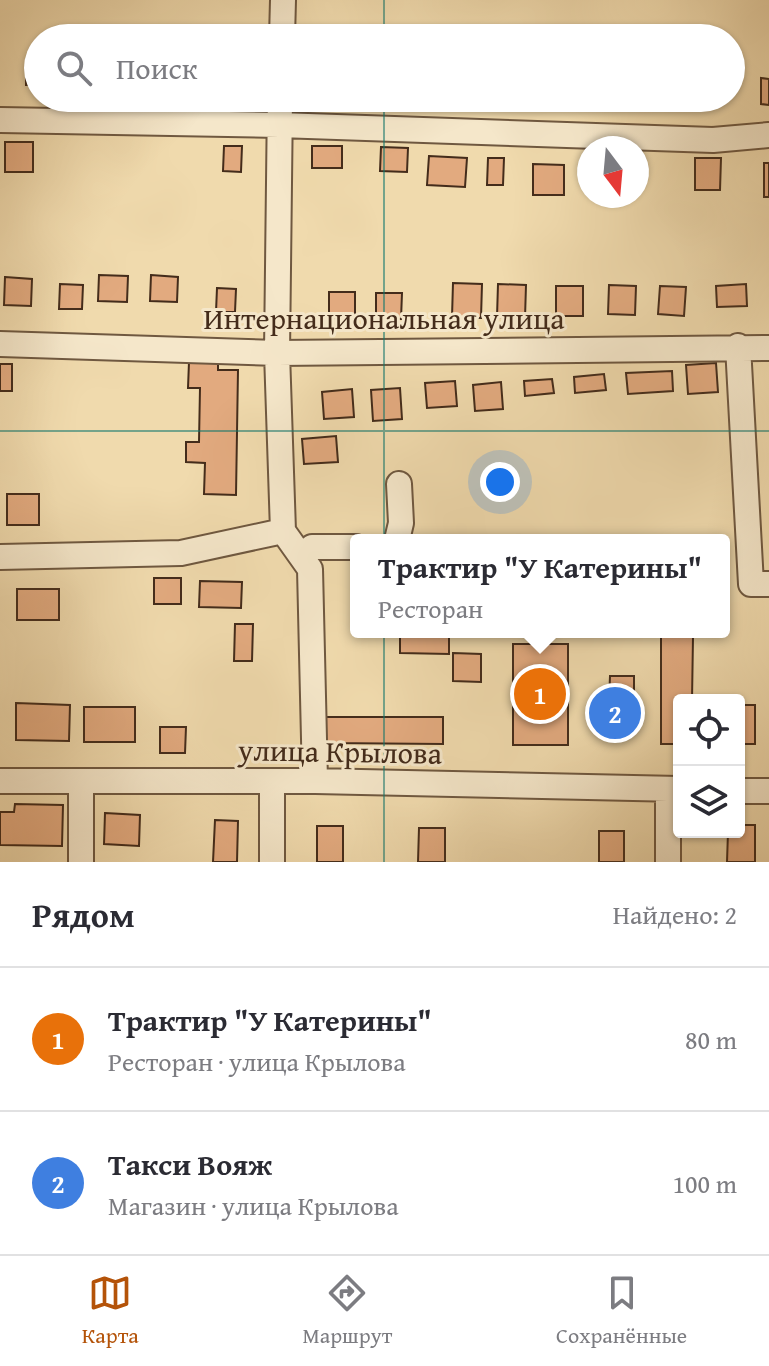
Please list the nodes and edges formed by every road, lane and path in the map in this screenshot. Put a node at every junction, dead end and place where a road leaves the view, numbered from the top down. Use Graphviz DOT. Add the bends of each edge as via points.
graph roads {
  1 [pos="283,0"];
  2 [pos="282,24"];
  3 [pos="279,112"];
  4 [pos="0,120"];
  5 [pos="279,125"];
  6 [pos="769,135"];
  7 [pos="0,344"];
  8 [pos="738,346"];
  9 [pos="769,348"];
  10 [pos="277,353"];
  11 [pos="399,484"];
  12 [pos="283,531"];
  13 [pos="398,534"];
  14 [pos="350,547"];
  15 [pos="0,557"];
  16 [pos="302,557"];
  17 [pos="760,584"];
  18 [pos="0,781"];
  19 [pos="81,781"];
  20 [pos="272,781"];
  21 [pos="315,781"];
  22 [pos="673,789"];
  23 [pos="745,791"];
  24 [pos="769,791"];
  25 [pos="81,862"];
  26 [pos="272,862"];
  27 [pos="668,862"];
  1 -- 2 [label="street"];
  3 -- 5 [label="street"];
  4 -- 5 [label="street"];
  5 -- 6 [label="street" via="713,140"];
  5 -- 10 [label="street"];
  7 -- 10 [label="street, Интернациональная улица"];
  8 -- 9 [label="street, Интернациональная улица"];
  8 -- 10 [label="street, Интернациональная улица"];
  8 -- 17 [label="street"];
  10 -- 12 [label="street"];
  11 -- 13 [label="street"];
  12 -- 15 [label="street" via="181,553"];
  12 -- 16 [label="street"];
  14 -- 16 [label="street" via="312,547"];
  16 -- 21 [label="street" via="310,569"];
  18 -- 19 [label="street, улица Крылова"];
  19 -- 20 [label="street, улица Крылова"];
  19 -- 25 [label="street"];
  20 -- 21 [label="street, улица Крылова"];
  20 -- 26 [label="street"];
  21 -- 22 [label="street, улица Крылова"];
  22 -- 27 [label="street"];
  23 -- 24 [label="street"];
}
